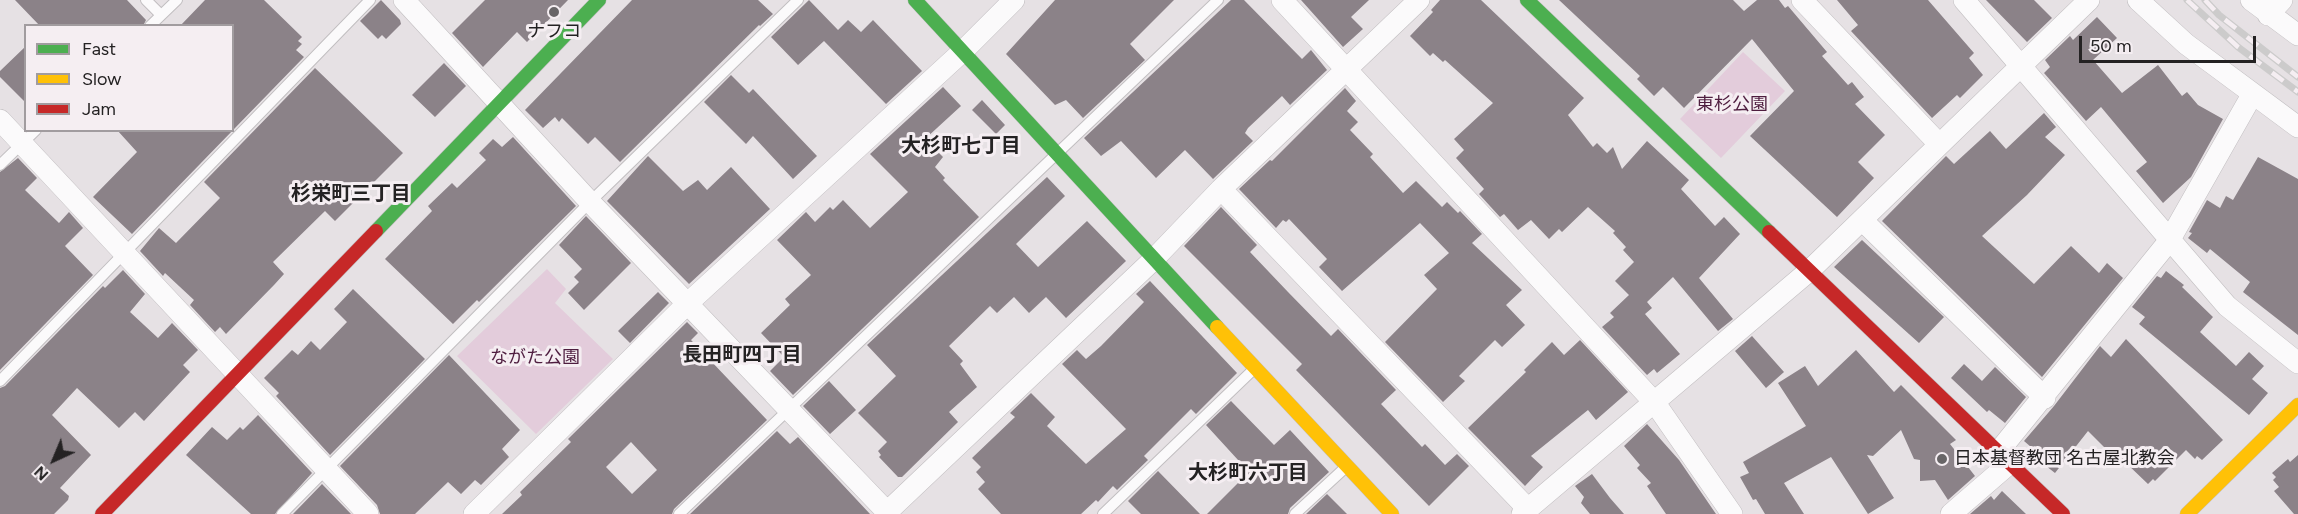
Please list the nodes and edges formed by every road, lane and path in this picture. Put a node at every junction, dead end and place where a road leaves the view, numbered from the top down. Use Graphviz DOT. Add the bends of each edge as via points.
graph roads {
  1 [pos="146,0"];
  2 [pos="177,0"];
  3 [pos="370,0"];
  4 [pos="404,0"];
  5 [pos="599,0"];
  6 [pos="798,0"];
  7 [pos="915,0"];
  8 [pos="1014,0"];
  9 [pos="1218,0"];
  10 [pos="1282,0"];
  11 [pos="1419,0"];
  12 [pos="1527,0"];
  13 [pos="1802,0"];
  14 [pos="1964,0"];
  15 [pos="2089,0"];
  16 [pos="2138,0"];
  17 [pos="2251,0"];
  18 [pos="2275,7"];
  19 [pos="161,15"];
  20 [pos="152,24"];
  21 [pos="2298,35"];
  22 [pos="963,51"];
  23 [pos="2022,66"];
  24 [pos="1346,72"];
  25 [pos="2252,95"];
  26 [pos="498,104"];
  27 [pos="0,120"];
  28 [pos="2298,127"];
  29 [pos="29,137"];
  30 [pos="1939,144"];
  31 [pos="1056,155"];
  32 [pos="0,165"];
  33 [pos="1221,189"];
  34 [pos="590,202"];
  35 [pos="1863,221"];
  36 [pos="2169,241"];
  37 [pos="125,254"];
  38 [pos="1153,260"];
  39 [pos="1809,271"];
  40 [pos="687,304"];
  41 [pos="2298,363"];
  42 [pos="1256,367"];
  43 [pos="238,372"];
  44 [pos="0,381"];
  45 [pos="2045,398"];
  46 [pos="1655,403"];
  47 [pos="2298,405"];
  48 [pos="789,411"];
  49 [pos="2004,457"];
  50 [pos="1347,465"];
  51 [pos="328,471"];
  52 [pos="1524,511"];
  53 [pos="887,513"];
  54 [pos="102,514"];
  55 [pos="282,514"];
  56 [pos="368,514"];
  57 [pos="474,514"];
  58 [pos="679,514"];
  59 [pos="1102,514"];
  60 [pos="1295,514"];
  61 [pos="1392,514"];
  62 [pos="1732,514"];
  63 [pos="1951,514"];
  64 [pos="2063,514"];
  65 [pos="2187,514"];
  1 -- 19 [label="lane"];
  2 -- 19 [label="lane"];
  3 -- 37 [label="lane"];
  4 -- 26 [label="street"];
  5 -- 26 [label="street"];
  6 -- 34 [label="lane"];
  7 -- 22 [label="street"];
  8 -- 22 [label="street"];
  9 -- 31 [label="lane"];
  10 -- 24 [label="street"];
  11 -- 24 [label="street"];
  12 -- 39 [label="street"];
  13 -- 30 [label="street"];
  14 -- 23 [label="street"];
  15 -- 23 [label="street"];
  16 -- 25 [label="street" via="2186,44"];
  17 -- 18 [label="street"];
  18 -- 21 [label="street"];
  19 -- 20 [label="lane"];
  22 -- 31 [label="street"];
  22 -- 40 [label="street"];
  23 -- 30 [label="street"];
  23 -- 36 [label="street"];
  24 -- 33 [label="street"];
  24 -- 46 [label="street"];
  25 -- 28 [label="street"];
  25 -- 36 [label="street"];
  26 -- 34 [label="street"];
  26 -- 43 [label="street"];
  27 -- 29 [label="street"];
  29 -- 32 [label="lane"];
  29 -- 37 [label="street"];
  30 -- 35 [label="street"];
  31 -- 38 [label="street"];
  31 -- 48 [label="lane"];
  33 -- 38 [label="street"];
  33 -- 52 [label="street"];
  34 -- 40 [label="street"];
  34 -- 51 [label="lane"];
  35 -- 39 [label="street"];
  35 -- 45 [label="street"];
  36 -- 41 [label="street" via="2227,306"];
  36 -- 45 [label="street"];
  37 -- 43 [label="street"];
  37 -- 44 [label="lane"];
  38 -- 42 [label="street"];
  38 -- 53 [label="street"];
  39 -- 46 [label="street"];
  39 -- 49 [label="street"];
  40 -- 48 [label="street"];
  40 -- 57 [label="street"];
  42 -- 50 [label="street"];
  42 -- 59 [label="lane"];
  43 -- 51 [label="street"];
  43 -- 54 [label="street"];
  45 -- 49 [label="street"];
  46 -- 52 [label="street"];
  46 -- 62 [label="street"];
  47 -- 65 [label="street"];
  48 -- 53 [label="street"];
  48 -- 58 [label="lane"];
  49 -- 63 [label="street"];
  49 -- 64 [label="street"];
  50 -- 60 [label="lane"];
  50 -- 61 [label="street"];
  51 -- 55 [label="lane"];
  51 -- 56 [label="street"];
}
